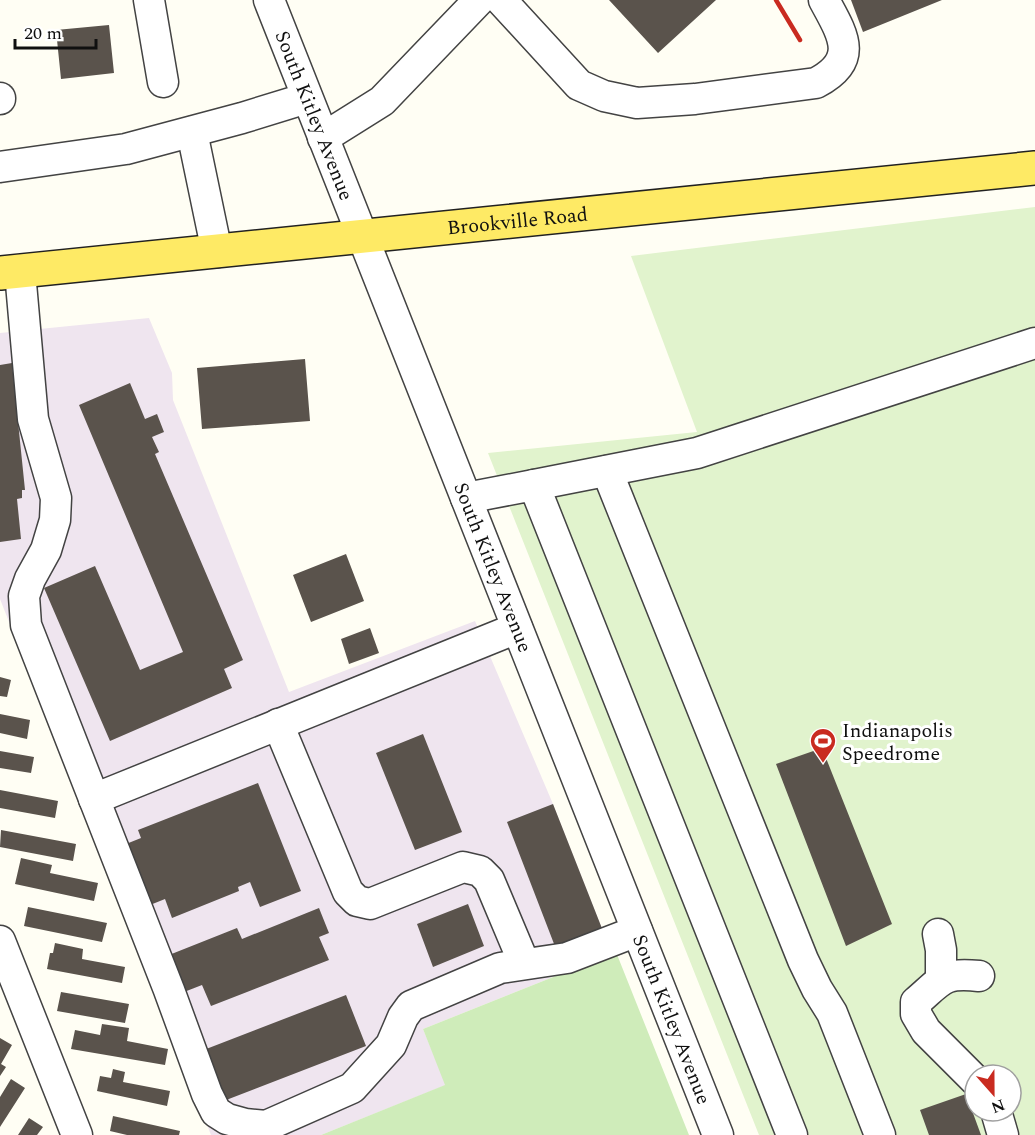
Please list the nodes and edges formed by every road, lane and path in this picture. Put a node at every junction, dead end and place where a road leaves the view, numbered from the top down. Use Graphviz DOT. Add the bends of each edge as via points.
graph roads {
  1 [pos="149,0"];
  2 [pos="269,0"];
  3 [pos="479,0"];
  4 [pos="501,0"];
  5 [pos="824,0"];
  6 [pos="163,82"];
  7 [pos="308,98"];
  8 [pos="192,132"];
  9 [pos="323,138"];
  10 [pos="0,167"];
  11 [pos="1035,168"];
  12 [pos="362,237"];
  13 [pos="217,252"];
  14 [pos="10,272"];
  15 [pos="1035,343"];
  16 [pos="607,471"];
  17 [pos="534,485"];
  18 [pos="466,498"];
  19 [pos="517,628"];
  20 [pos="278,724"];
  21 [pos="94,799"];
  22 [pos="637,931"];
  23 [pos="938,934"];
  24 [pos="0,941"];
  25 [pos="524,963"];
  26 [pos="979,976"];
  27 [pos="941,979"];
  28 [pos="963,1068"];
  29 [pos="77,1135"];
  30 [pos="718,1135"];
  31 [pos="792,1135"];
  32 [pos="880,1135"];
  1 -- 6 [label="street"];
  2 -- 7 [label="street, South Kitley Avenue"];
  3 -- 9 [label="street" via="382,101"];
  4 -- 5 [label="street" via="579,85 604,96 637,103 816,82 831,75 846,46"];
  7 -- 8 [label="street"];
  7 -- 9 [label="street, South Kitley Avenue"];
  8 -- 10 [label="street" via="126,149"];
  8 -- 13 [label="street"];
  9 -- 12 [label="street, South Kitley Avenue"];
  11 -- 12 [label="main road, Brookville Road"];
  12 -- 13 [label="main road, Brookville Road"];
  12 -- 18 [label="street, South Kitley Avenue"];
  13 -- 14 [label="main road, Brookville Road"];
  14 -- 21 [label="street" via="33,419 56,498 55,520 46,550 24,596 26,625"];
  15 -- 16 [label="street" via="698,453"];
  16 -- 17 [label="street"];
  16 -- 32 [label="street" via="803,960 832,1013"];
  17 -- 18 [label="street"];
  17 -- 31 [label="street"];
  18 -- 19 [label="street, South Kitley Avenue"];
  19 -- 20 [label="street"];
  19 -- 22 [label="street, South Kitley Avenue"];
  20 -- 21 [label="street"];
  20 -- 25 [label="street" via="348,892 357,901 370,904 463,867 480,871 489,880"];
  21 -- 25 [label="street" via="207,1094 216,1112 227,1119 266,1125 352,1088 391,1045 411,1006 500,968"];
  22 -- 25 [label="street" via="567,958"];
  22 -- 30 [label="street, South Kitley Avenue"];
  23 -- 27 [label="street"];
  24 -- 29 [label="street"];
  26 -- 27 [label="street"];
  27 -- 28 [label="street" via="916,1002 916,1014 926,1031"];
}
